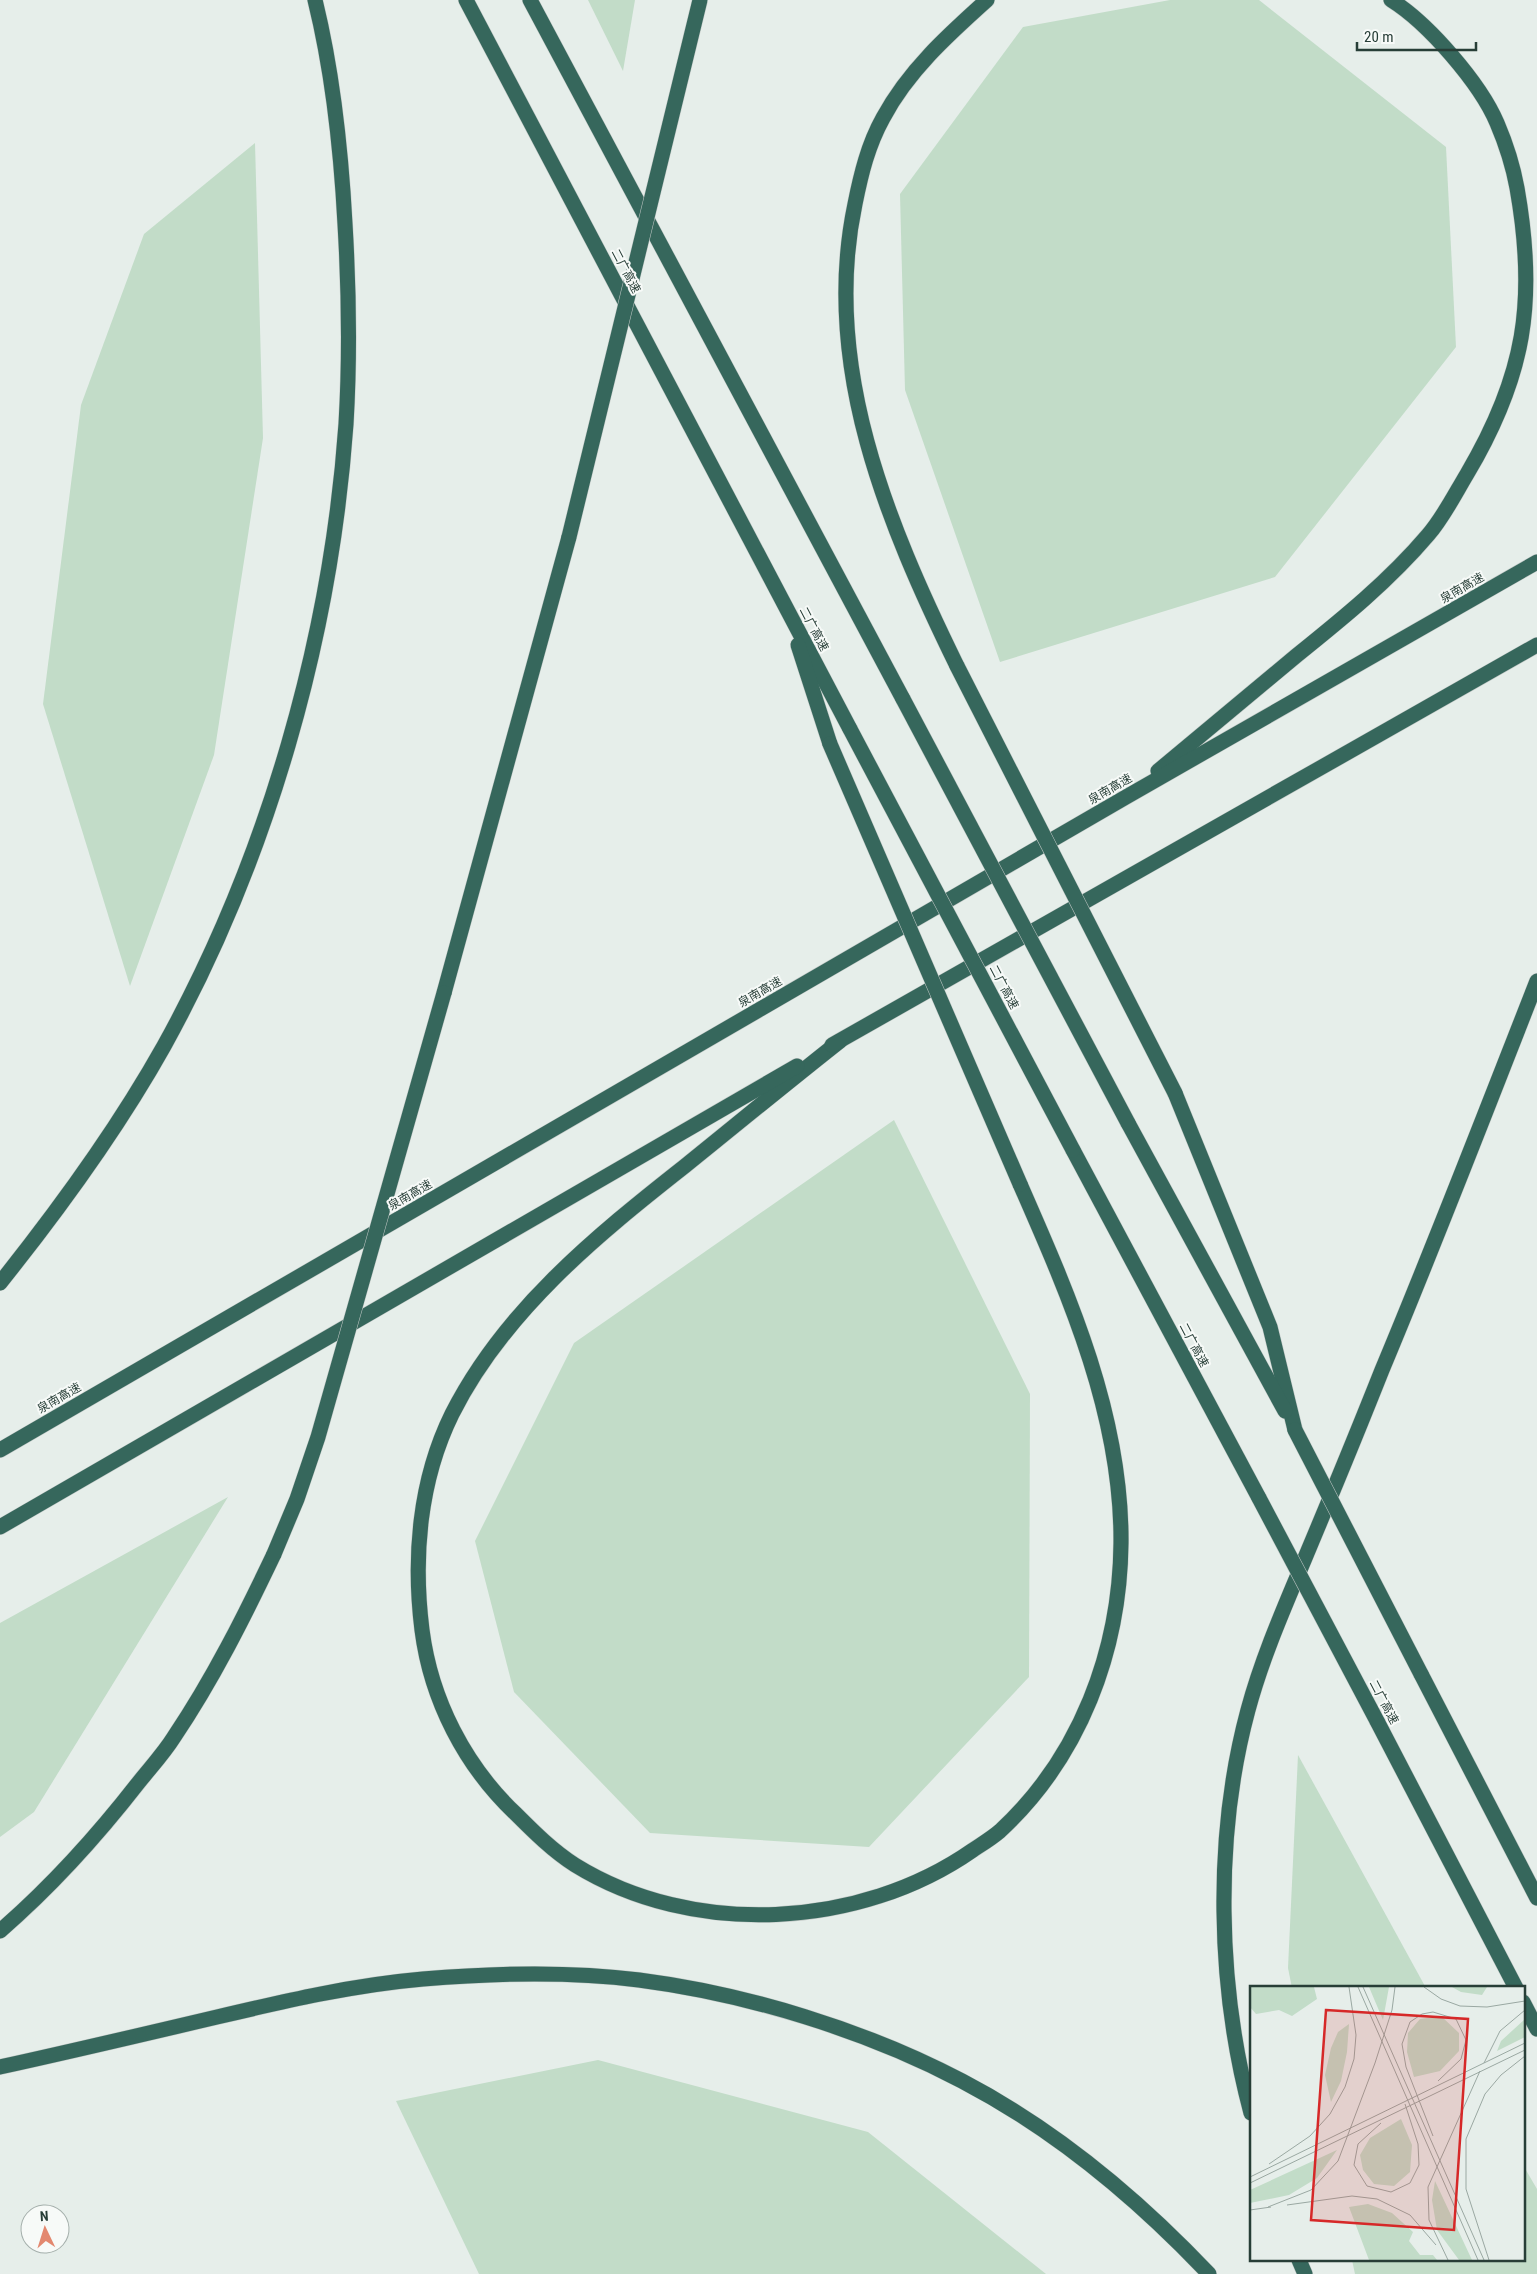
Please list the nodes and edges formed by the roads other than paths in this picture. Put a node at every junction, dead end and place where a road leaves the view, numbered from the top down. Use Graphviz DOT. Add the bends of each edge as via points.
graph roads {
  1 [pos="315,0"];
  2 [pos="466,0"];
  3 [pos="530,0"];
  4 [pos="700,0"];
  5 [pos="987,0"];
  6 [pos="1391,0"];
  7 [pos="1537,562"];
  8 [pos="786,608"];
  9 [pos="1537,645"];
  10 [pos="1126,797"];
  11 [pos="1537,981"];
  12 [pos="840,1041"];
  13 [pos="0,1283"];
  14 [pos="1295,1430"];
  15 [pos="0,1450"];
  16 [pos="0,1527"];
  17 [pos="1537,1898"];
  18 [pos="0,1931"];
  19 [pos="1515,1986"];
  20 [pos="1524,2004"];
  21 [pos="1537,2029"];
  22 [pos="0,2067"];
  23 [pos="1250,2108"];
  24 [pos="1300,2262"];
  25 [pos="1208,2274"];
  26 [pos="1305,2274"];
  1 -- 13 [label="highway" via="332,88 342,171 349,334 346,423 337,507 307,670 263,822 203,970 119,1123"];
  2 -- 8 [label="highway, 二广高速"];
  3 -- 14 [label="highway, bridge"];
  4 -- 18 [label="highway, bridge" via="569,537 444,993 318,1437 297,1499 242,1620 174,1738 83,1851 34,1902"];
  5 -- 14 [label="highway, bridge" via="913,72 883,118 862,166 845,264 850,366 859,412 889,513 931,613 1175,1093 1270,1327"];
  6 -- 10 [label="highway" via="1436,38 1466,73 1497,121 1514,172 1525,223 1530,276 1526,326 1514,380 1491,434 1430,534 1346,616"];
  7 -- 10 [label="highway, 泉南高速"];
  8 -- 12 [label="highway, bridge" via="830,744 1057,1269 1096,1377 1111,1436 1118,1485 1122,1541 1119,1594 1108,1648 1090,1702 1068,1749 1035,1794 998,1834 951,1866 902,1889 840,1906 776,1915 714,1912 669,1905 617,1886 573,1864 536,1834 504,1803 481,1774 452,1728 434,1686 424,1644 417,1550 423,1508 432,1465 451,1417 509,1326 626,1213"];
  8 -- 19 [label="highway, 二广高速, bridge"];
  9 -- 12 [label="highway"];
  10 -- 15 [label="highway, 泉南高速"];
  11 -- 23 [label="highway" via="1269,1646 1248,1710 1235,1770 1225,1894 1226,1964 1234,2033"];
  12 -- 16 [label="highway"];
  14 -- 17 [label="highway, bridge"];
  20 -- 21 [label="highway"];
  22 -- 25 [label="highway" via="347,1989 421,1979 499,1975 575,1975 639,1980 757,2004 812,2019 920,2060 964,2082 1059,2141 1149,2215"];
  24 -- 26 [label="highway"];
}
